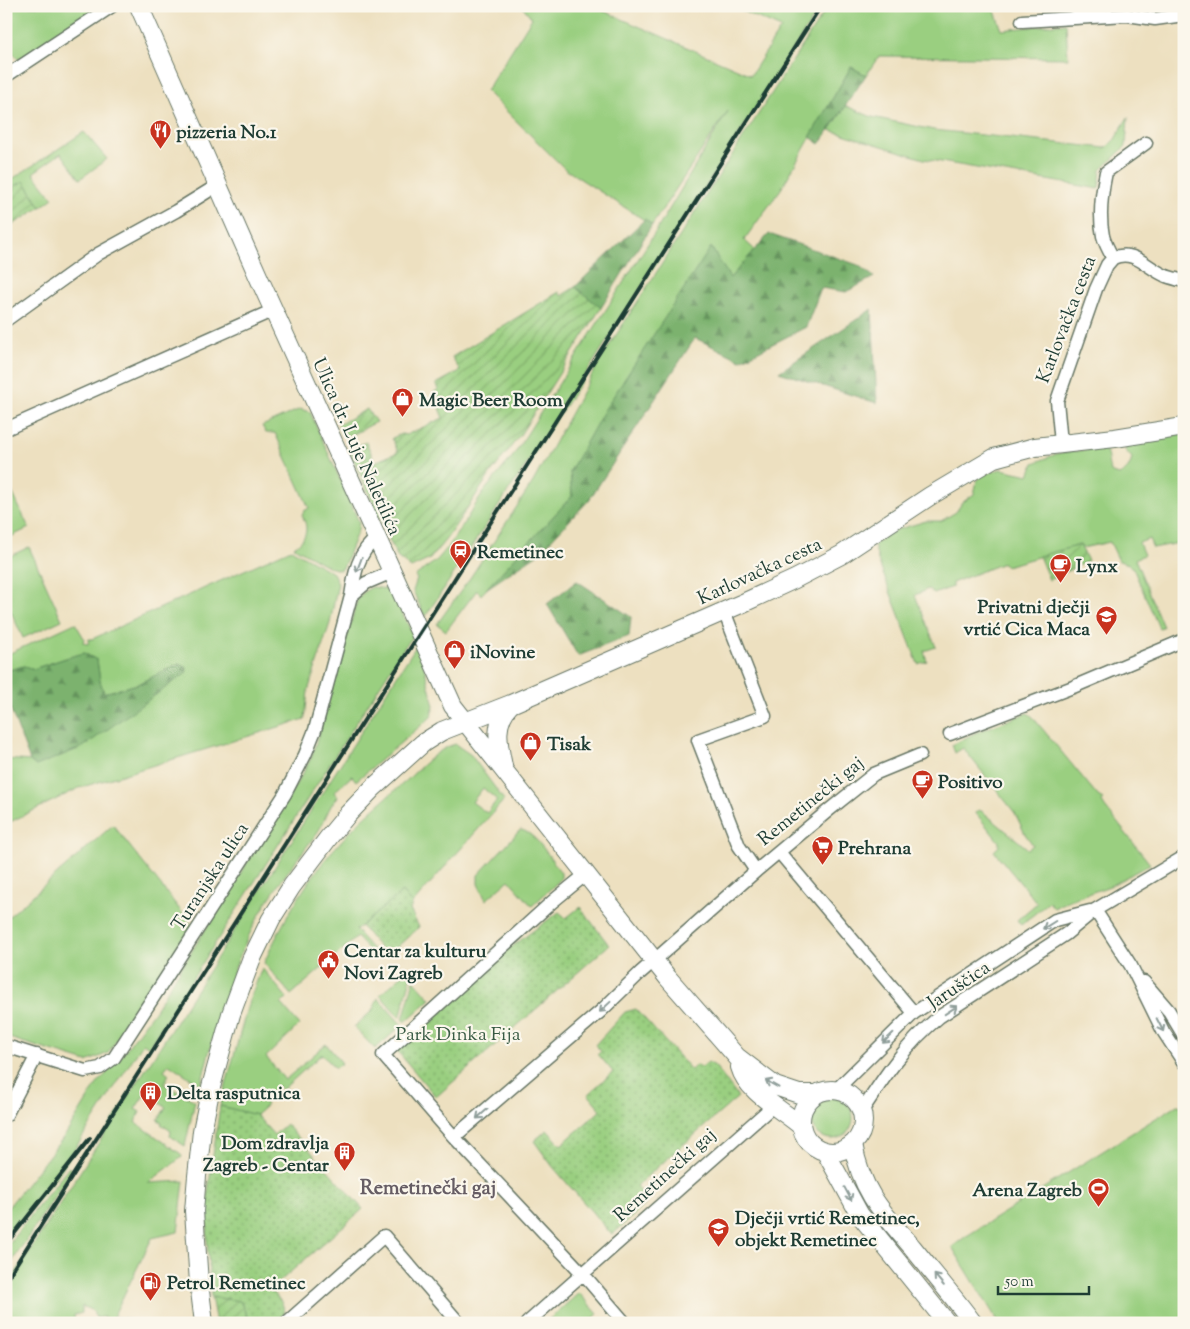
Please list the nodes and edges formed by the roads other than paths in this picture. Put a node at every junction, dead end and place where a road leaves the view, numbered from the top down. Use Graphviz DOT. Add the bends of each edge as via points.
graph roads {
  1 [pos="112,6"];
  2 [pos="139,6"];
  3 [pos="1184,15"];
  4 [pos="1022,21"];
  5 [pos="6,76"];
  6 [pos="1146,143"];
  7 [pos="218,185"];
  8 [pos="1113,258"];
  9 [pos="1184,281"];
  10 [pos="274,310"];
  11 [pos="6,320"];
  12 [pos="1184,427"];
  13 [pos="6,429"];
  14 [pos="1061,443"];
  15 [pos="377,539"];
  16 [pos="392,572"];
  17 [pos="351,596"];
  18 [pos="724,611"];
  19 [pos="1184,640"];
  20 [pos="511,704"];
  21 [pos="465,722"];
  22 [pos="950,734"];
  23 [pos="920,754"];
  24 [pos="504,772"];
  25 [pos="779,852"];
  26 [pos="1184,857"];
  27 [pos="756,871"];
  28 [pos="585,875"];
  29 [pos="1095,910"];
  30 [pos="654,961"];
  31 [pos="1131,966"];
  32 [pos="914,1013"];
  33 [pos="1184,1036"];
  34 [pos="6,1046"];
  35 [pos="37,1056"];
  36 [pos="737,1057"];
  37 [pos="1184,1063"];
  38 [pos="836,1090"];
  39 [pos="815,1094"];
  40 [pos="774,1105"];
  41 [pos="862,1111"];
  42 [pos="6,1115"];
  43 [pos="801,1126"];
  44 [pos="454,1137"];
  45 [pos="853,1144"];
  46 [pos="825,1151"];
  47 [pos="582,1274"];
  48 [pos="968,1321"];
  49 [pos="204,1323"];
  50 [pos="286,1323"];
  51 [pos="459,1323"];
  52 [pos="527,1323"];
  53 [pos="625,1323"];
  54 [pos="947,1323"];
  1 -- 5 [label="street"];
  2 -- 7 [label="main road, Ulica dr. Luje Naletilića"];
  3 -- 4 [label="street" via="1155,19 1127,15"];
  6 -- 8 [label="street, Karlovačka cesta" via="1106,172 1102,194 1102,233"];
  7 -- 10 [label="main road, Ulica dr. Luje Naletilića"];
  7 -- 11 [label="street" via="104,250"];
  8 -- 9 [label="street" via="1130,255 1166,276"];
  8 -- 14 [label="street, Karlovačka cesta" via="1096,289 1057,402"];
  10 -- 13 [label="street"];
  10 -- 15 [label="main road, Ulica dr. Luje Naletilića"];
  12 -- 14 [label="main road, Karlovačka cesta"];
  14 -- 18 [label="main road, Karlovačka cesta" via="994,458 841,555"];
  15 -- 16 [label="main road, Ulica dr. Luje Naletilića"];
  15 -- 17 [label="street, Turanjska ulica, one-way" via="363,554 354,576"];
  16 -- 17 [label="street" via="366,583"];
  16 -- 21 [label="main road, Ulica dr. Luje Naletilića" via="448,696"];
  17 -- 35 [label="street, Turanjska ulica" via="306,756 114,1058 100,1068 85,1071"];
  18 -- 20 [label="main road, Karlovačka cesta"];
  18 -- 27 [label="street, Remetinečki gaj" via="765,716 698,740 739,846"];
  19 -- 22 [label="street"];
  20 -- 21 [label="main road, Karlovačka cesta"];
  20 -- 24 [label="main road" via="502,715 498,728"];
  21 -- 24 [label="main road"];
  21 -- 49 [label="main road, Karlovačka cesta" via="429,738 348,814 292,886 251,960 231,1014 211,1088 196,1176 194,1211"];
  23 -- 25 [label="street, Remetinečki gaj" via="874,774"];
  24 -- 28 [label="main road"];
  25 -- 27 [label="street, Remetinečki gaj"];
  25 -- 32 [label="street, Jaruščica"];
  26 -- 29 [label="street, Jaruščica"];
  27 -- 30 [label="street, Remetinečki gaj"];
  28 -- 30 [label="main road"];
  28 -- 44 [label="street" via="383,1055"];
  29 -- 31 [label="street"];
  29 -- 32 [label="street, Jaruščica, one-way" via="1056,920"];
  41 -- 29 [label="street, Jaruščica, one-way" via="899,1056 920,1033 1066,934"];
  30 -- 36 [label="main road"];
  30 -- 44 [label="street, Remetinečki gaj, one-way" via="601,1011"];
  31 -- 33 [label="street" via="1169,1011"];
  31 -- 37 [label="street, one-way"];
  32 -- 38 [label="street, Jaruščica, one-way"];
  34 -- 35 [label="street, Turanjska ulica"];
  35 -- 42 [label="street"];
  39 -- 36 [label="main road, one-way" via="799,1094 775,1086"];
  36 -- 40 [label="main road" via="746,1078 763,1098"];
  38 -- 39 [label="main road"];
  38 -- 41 [label="main road" via="852,1096"];
  39 -- 43 [label="main road" via="803,1108"];
  40 -- 43 [label="main road"];
  40 -- 47 [label="street, Remetinečki gaj"];
  41 -- 45 [label="main road" via="862,1128"];
  43 -- 46 [label="main road" via="809,1142"];
  44 -- 47 [label="street"];
  45 -- 46 [label="main road" via="835,1152"];
  48 -- 45 [label="main road, one-way" via="875,1204 863,1180"];
  46 -- 54 [label="main road, one-way" via="860,1214"];
  47 -- 52 [label="street, Remetinečki gaj"];
  47 -- 53 [label="street"];
  50 -- 51 [label="street" via="384,1236"];
}
